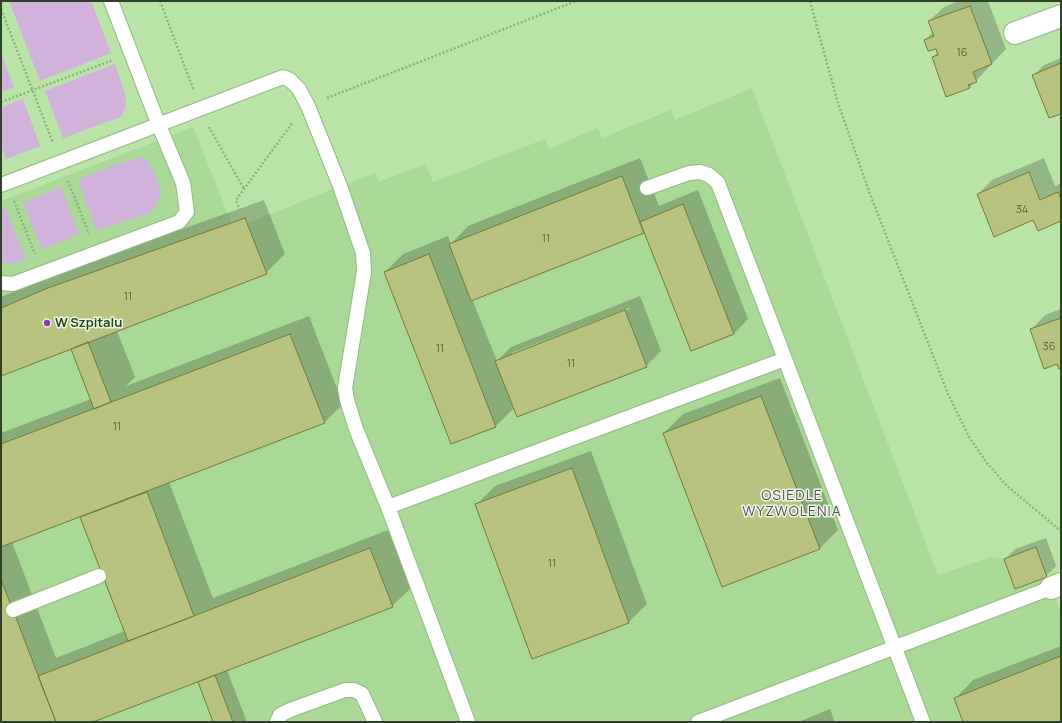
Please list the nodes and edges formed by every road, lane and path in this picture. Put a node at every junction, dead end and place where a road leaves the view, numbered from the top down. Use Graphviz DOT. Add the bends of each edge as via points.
graph roads {
  1 [pos="111,1"];
  2 [pos="576,1"];
  3 [pos="810,1"];
  4 [pos="1,9"];
  5 [pos="1061,16"];
  6 [pos="1015,33"];
  7 [pos="116,58"];
  8 [pos="32,90"];
  9 [pos="1,102"];
  10 [pos="308,106"];
  11 [pos="158,124"];
  12 [pos="60,162"];
  13 [pos="4,184"];
  14 [pos="647,188"];
  15 [pos="197,230"];
  16 [pos="96,252"];
  17 [pos="41,273"];
  18 [pos="1,283"];
  19 [pos="785,359"];
  20 [pos="388,507"];
  21 [pos="1061,531"];
  22 [pos="99,576"];
  23 [pos="1056,586"];
  24 [pos="12,610"];
  25 [pos="894,648"];
  26 [pos="277,722"];
  27 [pos="375,722"];
  28 [pos="468,722"];
  29 [pos="698,722"];
  30 [pos="923,722"];
  1 -- 11 [label="lane"];
  2 -- 10 [label="path"];
  3 -- 21 [label="path" via="835,93 865,180 948,394 969,437 987,463 1007,486"];
  4 -- 8 [label="path"];
  5 -- 6 [label="street"];
  7 -- 8 [label="path"];
  8 -- 9 [label="path"];
  8 -- 12 [label="path"];
  10 -- 11 [label="lane" via="300,89 283,77"];
  10 -- 15 [label="path" via="301,111 236,200 241,213"];
  10 -- 20 [label="lane" via="363,252 364,272 345,388 356,429"];
  11 -- 12 [label="lane"];
  11 -- 16 [label="lane" via="183,182 187,212 179,222"];
  12 -- 13 [label="lane"];
  12 -- 16 [label="path"];
  13 -- 17 [label="path"];
  14 -- 19 [label="lane" via="689,173 700,172 718,182"];
  16 -- 17 [label="lane"];
  17 -- 18 [label="lane" via="13,284"];
  19 -- 20 [label="lane"];
  19 -- 25 [label="lane"];
  20 -- 28 [label="lane"];
  22 -- 24 [label="lane"];
  23 -- 25 [label="lane"];
  25 -- 29 [label="lane"];
  25 -- 30 [label="lane"];
  26 -- 27 [label="lane" via="280,715 290,710 345,690 354,690 362,694"];
}
